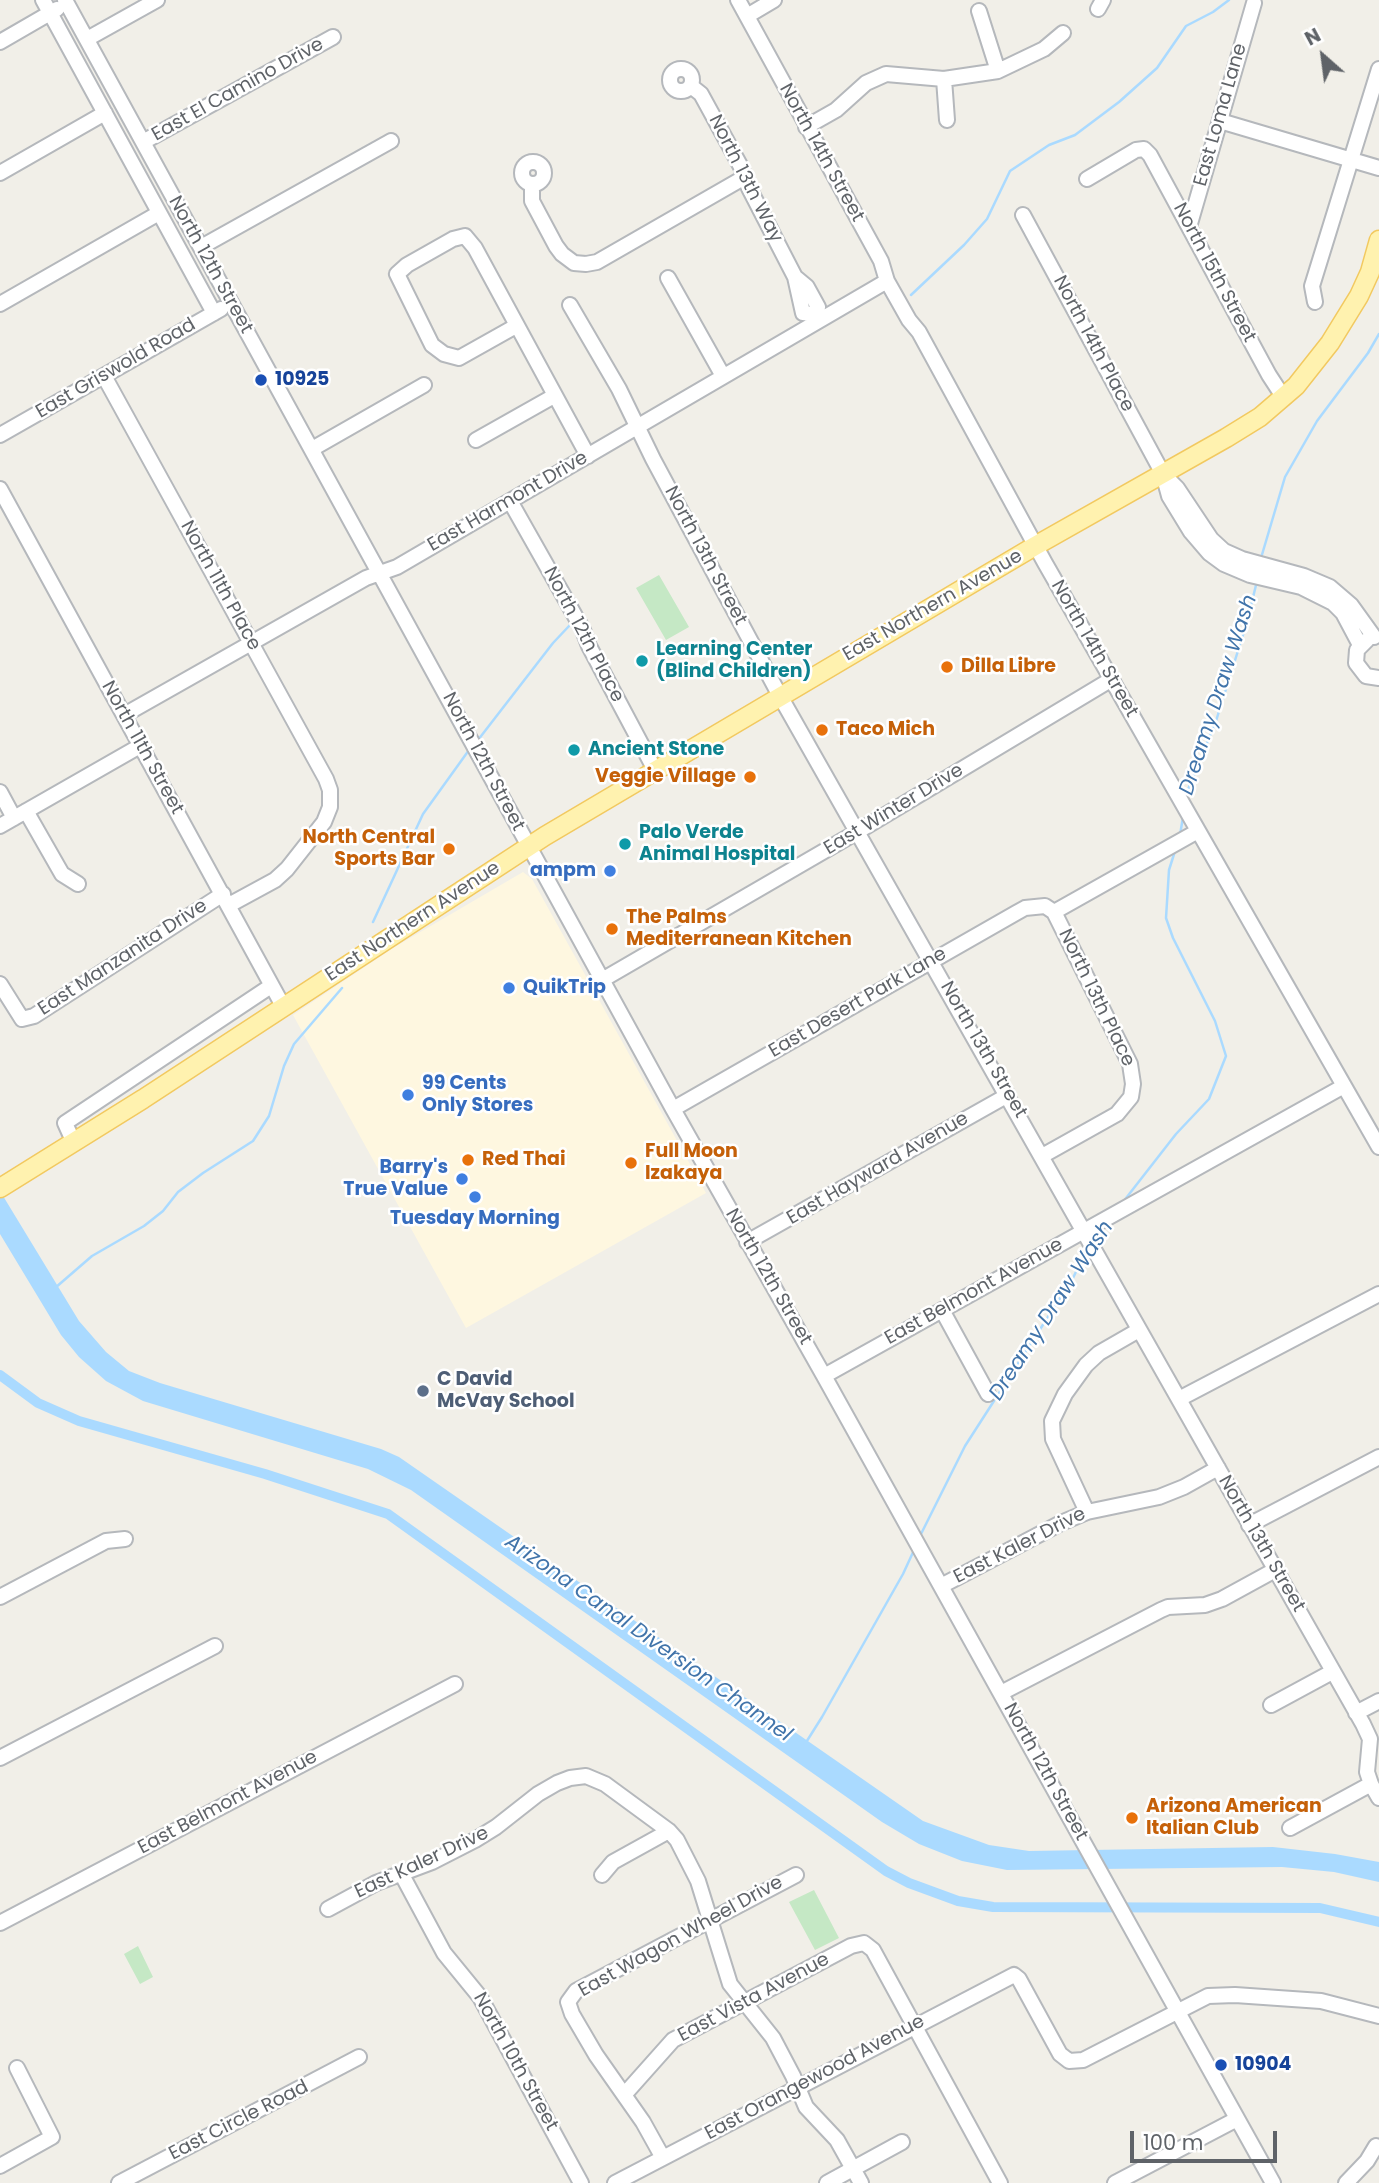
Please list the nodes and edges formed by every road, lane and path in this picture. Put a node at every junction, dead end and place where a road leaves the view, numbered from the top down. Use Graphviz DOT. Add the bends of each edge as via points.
graph roads {
  1 [pos="157,0"];
  2 [pos="738,0"];
  3 [pos="774,0"];
  4 [pos="66,2"];
  5 [pos="1254,3"];
  6 [pos="46,7"];
  7 [pos="979,11"];
  8 [pos="747,16"];
  9 [pos="1063,33"];
  10 [pos="333,37"];
  11 [pos="87,39"];
  12 [pos="0,42"];
  13 [pos="1379,69"];
  14 [pos="998,71"];
  15 [pos="944,79"];
  16 [pos="691,86"];
  17 [pos="105,113"];
  18 [pos="947,120"];
  19 [pos="1220,121"];
  20 [pos="806,127"];
  21 [pos="391,141"];
  22 [pos="143,142"];
  23 [pos="1351,160"];
  24 [pos="1379,168"];
  25 [pos="0,173"];
  26 [pos="745,177"];
  27 [pos="1087,178"];
  28 [pos="532,185"];
  29 [pos="159,213"];
  30 [pos="1023,215"];
  31 [pos="1189,227"];
  32 [pos="1379,243"];
  33 [pos="201,247"];
  34 [pos="668,278"];
  35 [pos="887,281"];
  36 [pos="1315,302"];
  37 [pos="231,303"];
  38 [pos="0,304"];
  39 [pos="570,305"];
  40 [pos="214,313"];
  41 [pos="815,318"];
  42 [pos="516,326"];
  43 [pos="104,376"];
  44 [pos="723,376"];
  45 [pos="424,385"];
  46 [pos="554,396"];
  47 [pos="1283,398"];
  48 [pos="637,427"];
  49 [pos="0,435"];
  50 [pos="476,439"];
  51 [pos="312,449"];
  52 [pos="588,456"];
  53 [pos="1163,474"];
  54 [pos="0,489"];
  55 [pos="510,501"];
  56 [pos="1035,546"];
  57 [pos="380,573"];
  58 [pos="1269,573"];
  59 [pos="1377,638"];
  60 [pos="251,643"];
  61 [pos="1360,645"];
  62 [pos="1378,679"];
  63 [pos="1112,680"];
  64 [pos="780,696"];
  65 [pos="124,715"];
  66 [pos="140,746"];
  67 [pos="655,770"];
  68 [pos="0,792"];
  69 [pos="331,798"];
  70 [pos="20,814"];
  71 [pos="0,826"];
  72 [pos="1198,831"];
  73 [pos="857,832"];
  74 [pos="529,846"];
  75 [pos="78,884"];
  76 [pos="226,900"];
  77 [pos="1049,909"];
  78 [pos="932,961"];
  79 [pos="602,979"];
  80 [pos="0,984"];
  81 [pos="271,986"];
  82 [pos="284,1006"];
  83 [pos="1344,1086"];
  84 [pos="1008,1095"];
  85 [pos="673,1109"];
  86 [pos="74,1143"];
  87 [pos="1379,1147"];
  88 [pos="1042,1156"];
  89 [pos="2,1186"];
  90 [pos="1083,1230"];
  91 [pos="747,1242"];
  92 [pos="1379,1294"];
  93 [pos="942,1310"];
  94 [pos="1139,1330"];
  95 [pos="824,1376"];
  96 [pos="988,1394"];
  97 [pos="1179,1399"];
  98 [pos="1379,1457"];
  99 [pos="1218,1468"];
  100 [pos="1087,1512"];
  101 [pos="1250,1525"];
  102 [pos="125,1539"];
  103 [pos="1275,1570"];
  104 [pos="942,1586"];
  105 [pos="0,1597"];
  106 [pos="215,1646"];
  107 [pos="1332,1672"];
  108 [pos="455,1684"];
  109 [pos="1001,1693"];
  110 [pos="1379,1700"];
  111 [pos="1270,1704"];
  112 [pos="1356,1713"];
  113 [pos="0,1758"];
  114 [pos="1371,1784"];
  115 [pos="1379,1798"];
  116 [pos="1290,1828"];
  117 [pos="669,1831"];
  118 [pos="401,1873"];
  119 [pos="602,1875"];
  120 [pos="796,1875"];
  121 [pos="328,1909"];
  122 [pos="711,1920"];
  123 [pos="0,1923"];
  124 [pos="744,2003"];
  125 [pos="1178,2012"];
  126 [pos="1379,2016"];
  127 [pos="913,2027"];
  128 [pos="359,2057"];
  129 [pos="18,2068"];
  130 [pos="797,2087"];
  131 [pos="624,2095"];
  132 [pos="1237,2119"];
  133 [pos="902,2143"];
  134 [pos="1376,2146"];
  135 [pos="663,2158"];
  136 [pos="0,2166"];
  137 [pos="853,2169"];
  138 [pos="119,2183"];
  139 [pos="581,2183"];
  140 [pos="615,2183"];
  141 [pos="827,2183"];
  142 [pos="861,2183"];
  143 [pos="1000,2183"];
  144 [pos="1115,2183"];
  145 [pos="1273,2183"];
  146 [pos="1346,2183"];
  1 -- 11 [label="street"];
  2 -- 8 [label="street, North 14th Street"];
  3 -- 8 [label="street"];
  4 -- 6 [label="street"];
  4 -- 11 [label="street, North 12th Street"];
  5 -- 19 [label="street, East Loma Lane"];
  6 -- 12 [label="street"];
  6 -- 17 [label="street, North 12th Street"];
  7 -- 14 [label="street"];
  8 -- 20 [label="street, North 14th Street"];
  9 -- 14 [label="street" via="1044,50"];
  10 -- 22 [label="street, East El Camino Drive"];
  11 -- 22 [label="street, North 12th Street"];
  13 -- 23 [label="street"];
  14 -- 15 [label="street"];
  15 -- 18 [label="street"];
  15 -- 20 [label="street" via="886,74 866,83 836,110"];
  16 -- 26 [label="street, North 13th Way" via="701,94"];
  17 -- 25 [label="street"];
  17 -- 29 [label="street, North 12th Street"];
  19 -- 23 [label="street"];
  19 -- 31 [label="street, East Loma Lane"];
  20 -- 35 [label="street, North 14th Street" via="881,261"];
  21 -- 33 [label="street"];
  22 -- 33 [label="street, North 12th Street"];
  23 -- 24 [label="street"];
  23 -- 36 [label="street" via="1312,286"];
  26 -- 28 [label="street" via="597,262 586,264 574,263 556,246 532,201"];
  26 -- 41 [label="street, North 13th Way" via="795,276 818,307"];
  27 -- 31 [label="street, North 15th Street" via="1144,149"];
  29 -- 38 [label="street"];
  29 -- 40 [label="street, North 12th Street"];
  30 -- 53 [label="street, North 14th Place"];
  31 -- 47 [label="street, North 15th Street"];
  32 -- 47 [label="main road, East Northern Avenue" via="1346,319 1312,368"];
  33 -- 37 [label="street, North 12th Street"];
  34 -- 44 [label="street"];
  35 -- 41 [label="street, East Harmont Drive"];
  35 -- 56 [label="street, North 14th Street"];
  37 -- 40 [label="street, East Griswold Road"];
  37 -- 51 [label="street, North 12th Street"];
  39 -- 48 [label="street, North 13th Street"];
  40 -- 43 [label="street, East Griswold Road"];
  41 -- 44 [label="street, East Harmont Drive"];
  42 -- 42 [label="street" via="465,236 429,252 397,274 432,345 444,354 459,358"];
  42 -- 46 [label="street"];
  43 -- 49 [label="street, East Griswold Road"];
  43 -- 60 [label="street, North 11th Place"];
  44 -- 48 [label="street, East Harmont Drive"];
  45 -- 51 [label="street"];
  46 -- 50 [label="street"];
  46 -- 52 [label="street"];
  47 -- 53 [label="main road, East Northern Avenue"];
  48 -- 52 [label="street, East Harmont Drive"];
  48 -- 64 [label="street, North 13th Street"];
  51 -- 57 [label="street, North 12th Street"];
  52 -- 55 [label="street, East Harmont Drive"];
  53 -- 56 [label="main road, East Northern Avenue"];
  53 -- 58 [label="street, North 14th Place" via="1169,496 1202,547 1224,564"];
  54 -- 65 [label="street, North 11th Street"];
  55 -- 57 [label="street, East Harmont Drive"];
  55 -- 67 [label="street, North 12th Place"];
  56 -- 63 [label="street, North 14th Street"];
  56 -- 64 [label="main road, East Northern Avenue"];
  57 -- 60 [label="street, East Harmont Drive"];
  57 -- 74 [label="street, North 12th Street"];
  58 -- 59 [label="street, North 14th Place" via="1304,576 1330,587"];
  58 -- 61 [label="street, North 14th Place" via="1333,603"];
  59 -- 61 [label="street, North 14th Place"];
  60 -- 65 [label="street, East Harmont Drive"];
  60 -- 69 [label="street, North 11th Place" via="326,779"];
  61 -- 62 [label="street, North 14th Place" via="1357,666 1366,676"];
  63 -- 72 [label="street, North 14th Street"];
  63 -- 73 [label="street, East Winter Drive"];
  64 -- 67 [label="main road, East Northern Avenue"];
  64 -- 73 [label="street, North 13th Street"];
  65 -- 66 [label="street, North 11th Street"];
  66 -- 70 [label="street"];
  66 -- 76 [label="street, North 11th Street"];
  67 -- 74 [label="main road, East Northern Avenue"];
  68 -- 70 [label="street"];
  69 -- 76 [label="street, East Manzanita Drive" via="324,822 287,869 275,880"];
  70 -- 71 [label="street"];
  70 -- 75 [label="street" via="62,874"];
  72 -- 77 [label="street, East Desert Park Lane"];
  72 -- 83 [label="street, North 14th Street"];
  73 -- 78 [label="street, North 13th Street"];
  73 -- 79 [label="street, East Winter Drive"];
  74 -- 79 [label="street, North 12th Street"];
  74 -- 82 [label="main road, East Northern Avenue"];
  76 -- 80 [label="street, East Manzanita Drive" via="34,1016 22,1019"];
  76 -- 81 [label="street, North 11th Street"];
  77 -- 78 [label="street, East Desert Park Lane" via="1025,908"];
  77 -- 88 [label="street, North 13th Place" via="1130,1064 1133,1084 1131,1097 1117,1114"];
  78 -- 84 [label="street, North 13th Street"];
  78 -- 85 [label="street, East Desert Park Lane"];
  79 -- 85 [label="street, North 12th Street"];
  81 -- 82 [label="street, North 11th Street"];
  81 -- 86 [label="street" via="65,1123"];
  82 -- 86 [label="main road, East Northern Avenue"];
  83 -- 87 [label="street, North 14th Street"];
  83 -- 90 [label="street, East Belmont Avenue"];
  84 -- 88 [label="street, North 13th Street"];
  84 -- 91 [label="street, East Hayward Avenue"];
  85 -- 91 [label="street, North 12th Street"];
  86 -- 89 [label="main road, East Northern Avenue"];
  88 -- 90 [label="street, North 13th Street"];
  90 -- 93 [label="street, East Belmont Avenue"];
  90 -- 94 [label="street, North 13th Street"];
  91 -- 95 [label="street, North 12th Street"];
  92 -- 97 [label="street"];
  93 -- 95 [label="street, East Belmont Avenue"];
  93 -- 96 [label="street"];
  94 -- 97 [label="street, North 13th Street"];
  94 -- 100 [label="street" via="1086,1365 1047,1431"];
  95 -- 104 [label="street, North 12th Street"];
  97 -- 99 [label="street, North 13th Street"];
  98 -- 101 [label="street"];
  99 -- 100 [label="street, East Kaler Drive" via="1159,1497"];
  99 -- 101 [label="street, North 13th Street"];
  100 -- 104 [label="street, East Kaler Drive"];
  101 -- 103 [label="street, North 13th Street"];
  102 -- 105 [label="street" via="106,1541"];
  103 -- 107 [label="street, North 13th Street"];
  103 -- 109 [label="street" via="1205,1605 1161,1610"];
  104 -- 109 [label="street, North 12th Street"];
  106 -- 113 [label="street"];
  107 -- 111 [label="street"];
  107 -- 112 [label="street, North 13th Street"];
  108 -- 123 [label="street, East Belmont Avenue"];
  109 -- 125 [label="street, North 12th Street"];
  110 -- 112 [label="street"];
  112 -- 114 [label="street, North 13th Street" via="1370,1739 1367,1772"];
  114 -- 115 [label="street, North 13th Street"];
  114 -- 116 [label="street"];
  117 -- 118 [label="street, East Kaler Drive" via="605,1784 586,1776 570,1778 538,1794 475,1840"];
  117 -- 119 [label="street" via="613,1862"];
  117 -- 122 [label="street" via="698,1881"];
  118 -- 121 [label="street, East Kaler Drive"];
  118 -- 139 [label="street, North 10th Street" via="444,1953 480,1997"];
  120 -- 122 [label="street, East Wagon Wheel Drive"];
  122 -- 124 [label="street" via="730,1984"];
  122 -- 131 [label="street, East Wagon Wheel Drive" via="576,1992 568,2001 596,2055"];
  124 -- 127 [label="street, East Vista Avenue" via="864,1943 873,1950"];
  124 -- 130 [label="street" via="773,2038"];
  124 -- 131 [label="street, East Vista Avenue" via="673,2040"];
  125 -- 126 [label="street" via="1208,1996 1234,1995 1321,2001"];
  125 -- 127 [label="street, East Orangewood Avenue" via="1083,2060 1069,2061 1060,2054 1014,1975"];
  125 -- 132 [label="street, North 12th Street"];
  127 -- 130 [label="street, East Orangewood Avenue"];
  127 -- 143 [label="street"];
  128 -- 138 [label="street, East Circle Road"];
  129 -- 136 [label="street" via="52,2137"];
  130 -- 135 [label="street, East Orangewood Avenue"];
  130 -- 137 [label="street" via="806,2107 830,2129"];
  131 -- 135 [label="street"];
  132 -- 144 [label="street"];
  132 -- 145 [label="street, North 12th Street"];
  133 -- 137 [label="street"];
  134 -- 146 [label="street"];
  135 -- 140 [label="street, East Orangewood Avenue"];
  137 -- 141 [label="street"];
  137 -- 142 [label="street"];
}
